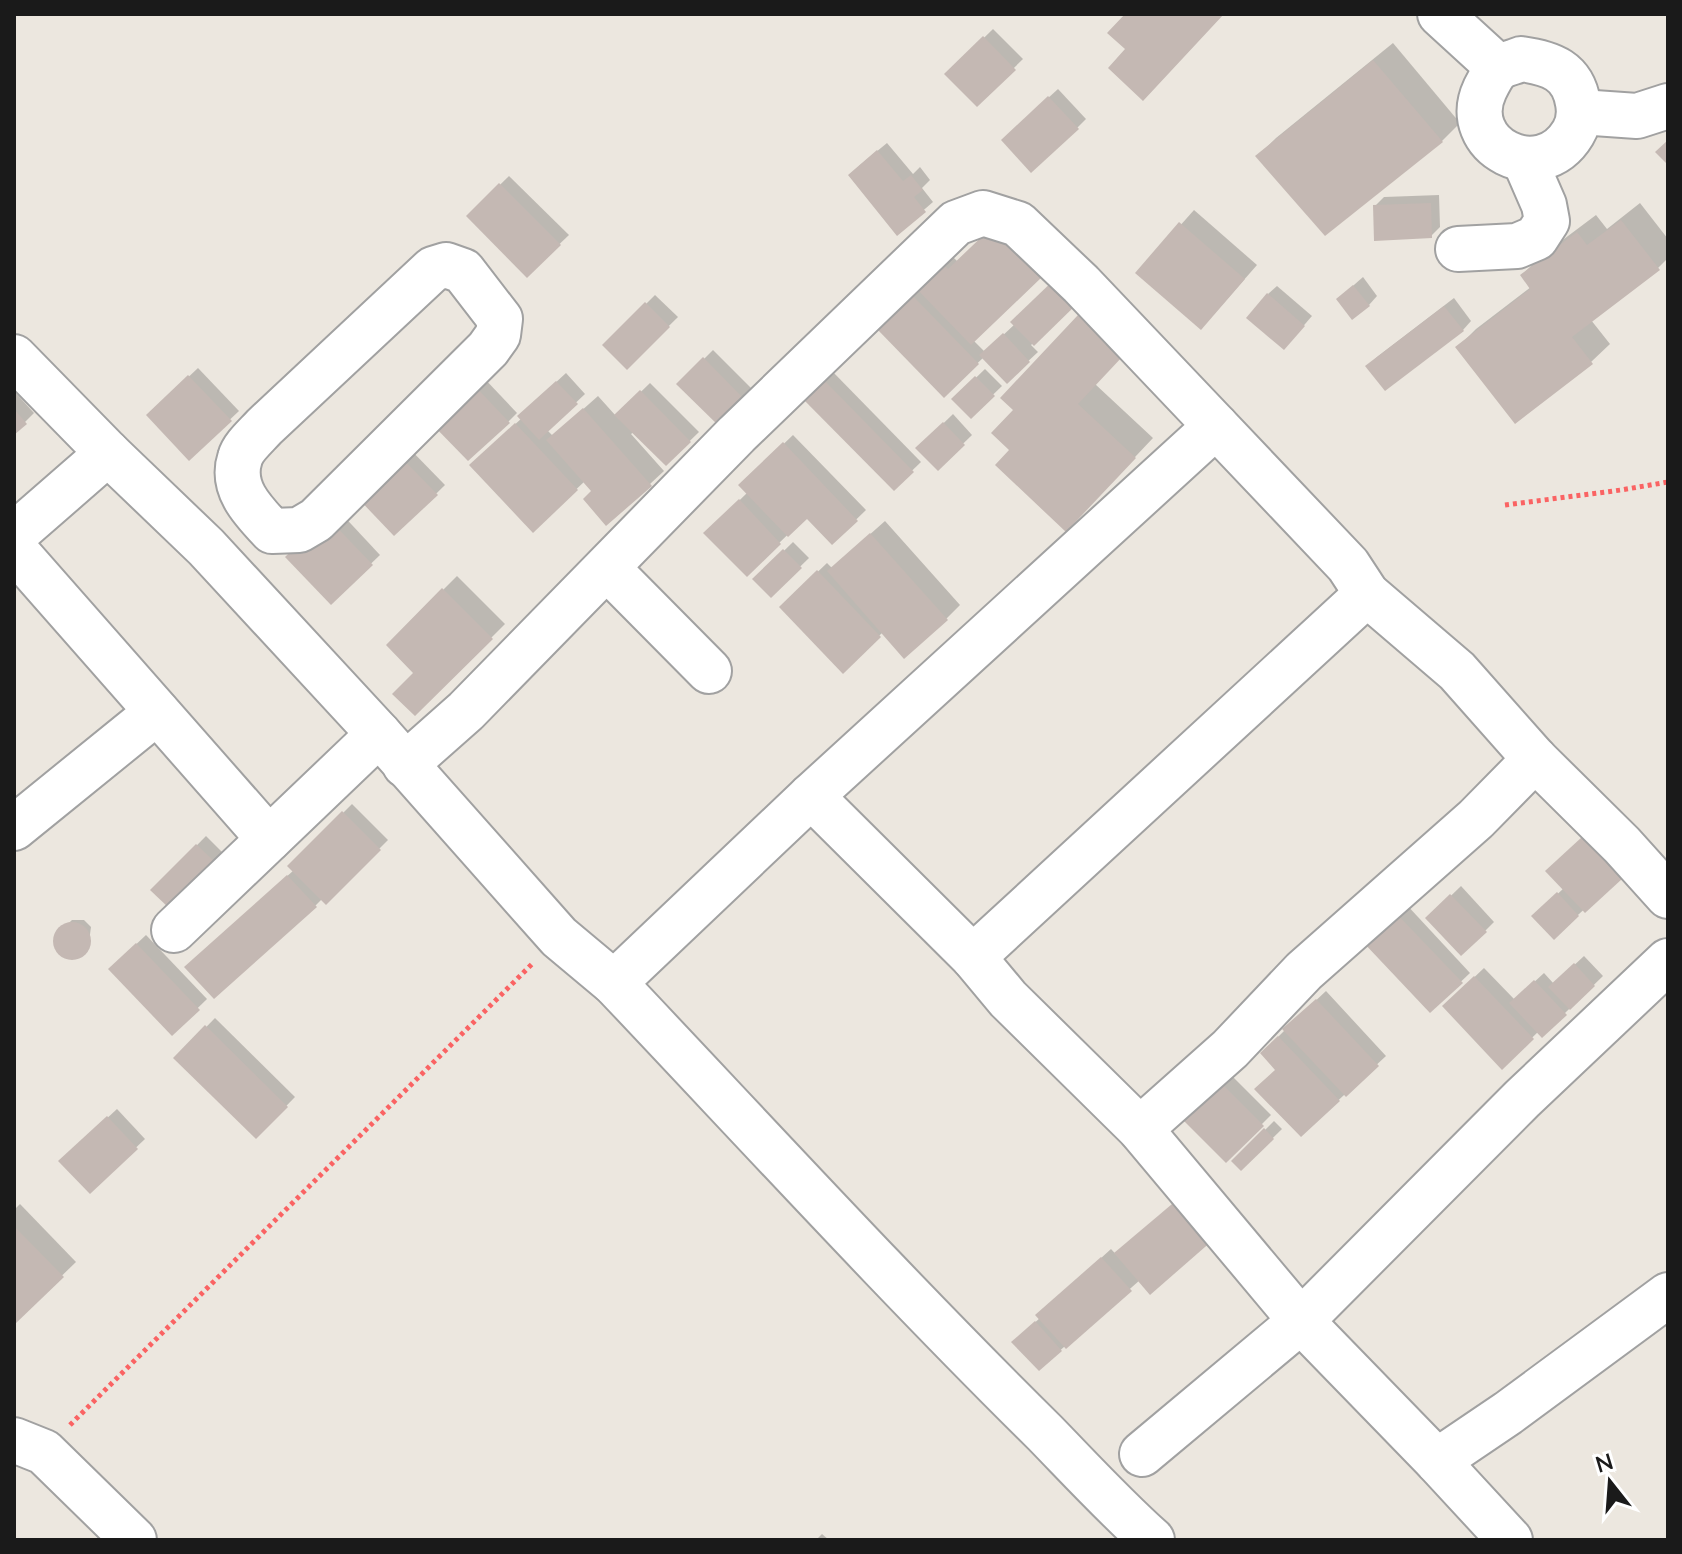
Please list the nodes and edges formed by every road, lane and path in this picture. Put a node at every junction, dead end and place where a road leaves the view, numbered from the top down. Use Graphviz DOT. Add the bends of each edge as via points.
graph roads {
  1 [pos="1440,14"];
  2 [pos="1499,68"];
  3 [pos="1668,106"];
  4 [pos="1580,112"];
  5 [pos="1524,159"];
  6 [pos="1458,249"];
  7 [pos="14,357"];
  8 [pos="1216,426"];
  9 [pos="108,453"];
  10 [pos="1668,482"];
  11 [pos="1505,505"];
  12 [pos="249,506"];
  13 [pos="14,535"];
  14 [pos="206,547"];
  15 [pos="14,549"];
  16 [pos="607,568"];
  17 [pos="1367,594"];
  18 [pos="709,671"];
  19 [pos="157,712"];
  20 [pos="392,749"];
  21 [pos="1535,759"];
  22 [pos="811,796"];
  23 [pos="14,828"];
  24 [pos="269,839"];
  25 [pos="1668,896"];
  26 [pos="174,930"];
  27 [pos="559,937"];
  28 [pos="973,957"];
  29 [pos="1668,961"];
  30 [pos="614,983"];
  31 [pos="1140,1129"];
  32 [pos="1668,1295"];
  33 [pos="1301,1321"];
  34 [pos="29,1446"];
  35 [pos="1142,1454"];
  36 [pos="1437,1461"];
  37 [pos="134,1540"];
  38 [pos="1150,1540"];
  39 [pos="1510,1540"];
  1 -- 2 [label="street"];
  2 -- 4 [label="street" via="1521,59 1563,72 1576,90"];
  2 -- 5 [label="street" via="1481,97 1484,131 1508,155"];
  3 -- 4 [label="street" via="1637,116"];
  4 -- 5 [label="street" via="1568,142 1556,153"];
  5 -- 6 [label="street" via="1547,221 1536,238 1517,246"];
  7 -- 9 [label="street"];
  8 -- 16 [label="street" via="1018,224 983,213 956,223"];
  8 -- 17 [label="street" via="1348,565"];
  8 -- 22 [label="street"];
  9 -- 13 [label="street"];
  9 -- 14 [label="street"];
  10 -- 11 [label="path"];
  12 -- 12 [label="street" via="237,481 240,456 264,427 433,269 446,265 463,271 500,319 498,335 488,349 316,520 299,530 272,531"];
  12 -- 14 [label="street"];
  14 -- 20 [label="street"];
  15 -- 19 [label="street"];
  16 -- 18 [label="street"];
  16 -- 20 [label="street" via="466,711"];
  17 -- 21 [label="street" via="1457,671"];
  17 -- 28 [label="street"];
  19 -- 23 [label="street"];
  19 -- 24 [label="street"];
  20 -- 24 [label="street"];
  20 -- 27 [label="street"];
  21 -- 25 [label="street"];
  21 -- 31 [label="street"];
  22 -- 28 [label="street"];
  22 -- 30 [label="street"];
  24 -- 26 [label="street"];
  27 -- 30 [label="street"];
  27 -- 34 [label="path"];
  28 -- 31 [label="street" via="1008,999"];
  29 -- 33 [label="street"];
  30 -- 38 [label="street" via="981,1371"];
  31 -- 33 [label="street"];
  32 -- 36 [label="street"];
  33 -- 35 [label="street"];
  33 -- 36 [label="street"];
  34 -- 37 [label="street"];
  36 -- 39 [label="street"];
}
